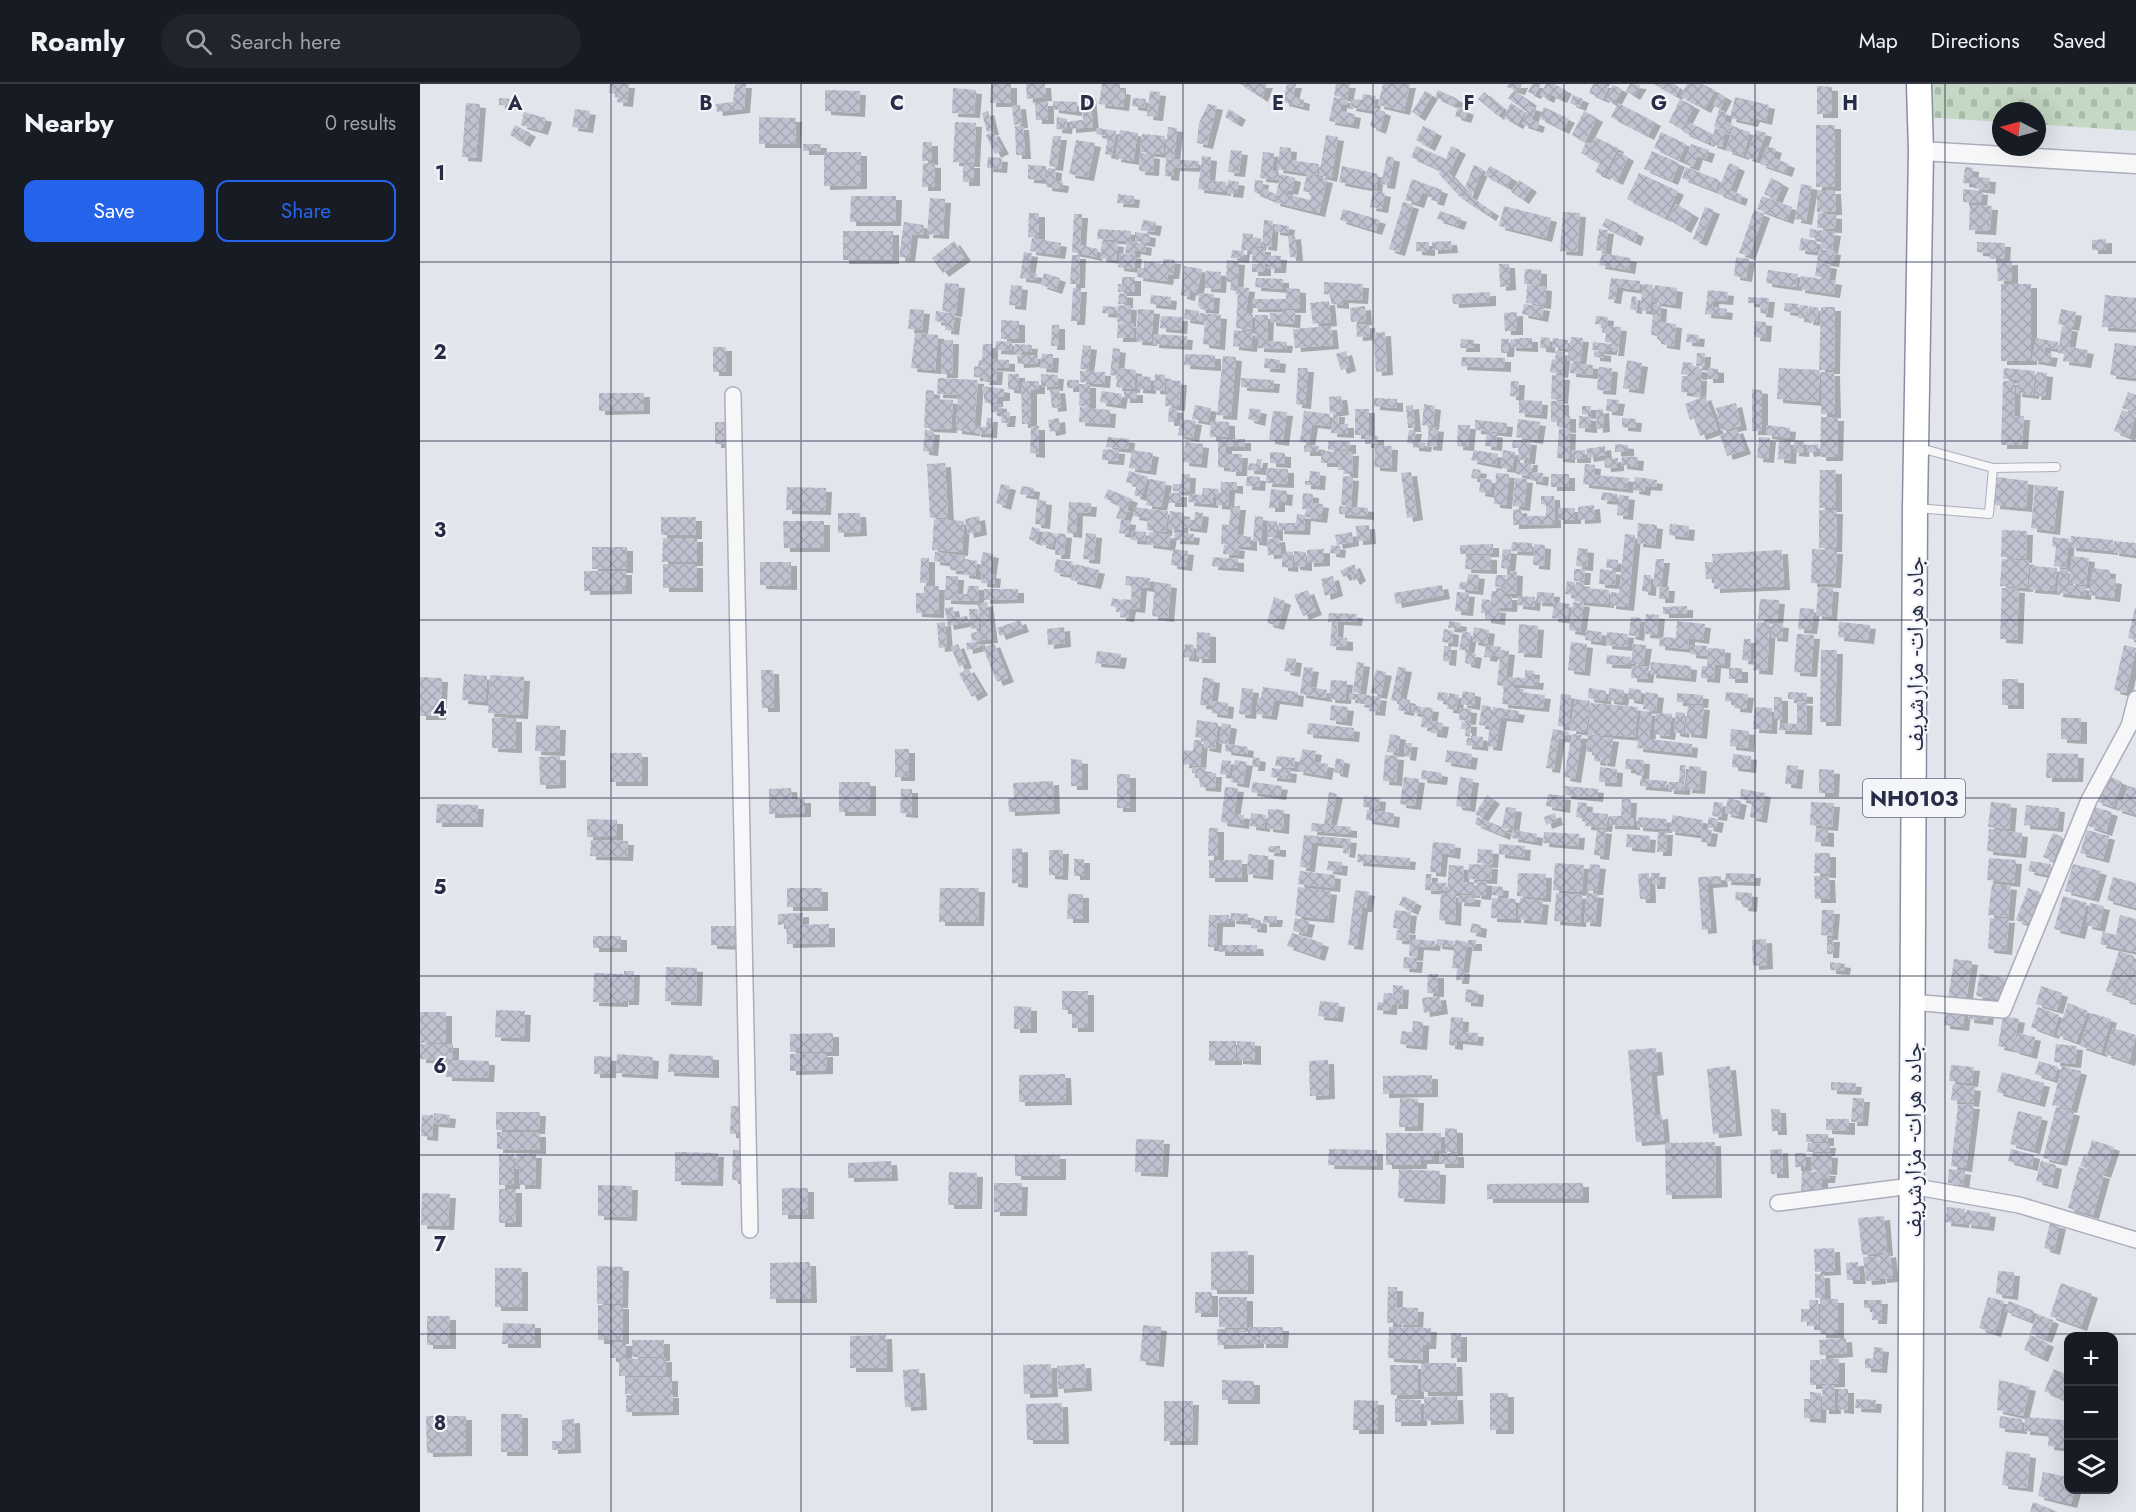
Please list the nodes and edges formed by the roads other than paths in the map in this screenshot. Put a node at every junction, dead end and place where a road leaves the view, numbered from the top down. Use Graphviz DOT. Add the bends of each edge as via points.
graph roads {
  1 [pos="1920,84"];
  2 [pos="1921,151"];
  3 [pos="2136,164"];
  4 [pos="733,395"];
  5 [pos="1916,447"];
  6 [pos="2056,467"];
  7 [pos="1993,468"];
  8 [pos="1915,508"];
  9 [pos="2136,699"];
  10 [pos="1912,1002"];
  11 [pos="1911,1186"];
  12 [pos="1778,1203"];
  13 [pos="750,1230"];
  14 [pos="2136,1240"];
  15 [pos="1910,1512"];
  1 -- 2 [label="highway, جاده هرات- مزارشریف / NH0103"];
  2 -- 3 [label="street"];
  2 -- 5 [label="highway, جاده هرات- مزارشریف / NH0103"];
  4 -- 13 [label="street"];
  5 -- 7 [label="lane"];
  5 -- 8 [label="highway, جاده هرات- مزارشریف / NH0103"];
  6 -- 7 [label="lane"];
  7 -- 8 [label="lane" via="1989,514"];
  8 -- 10 [label="highway, جاده هرات- مزارشریف / NH0103"];
  9 -- 10 [label="street" via="2129,726 2089,800 2003,1010"];
  10 -- 11 [label="highway, جاده هرات- مزارشریف / NH0103"];
  11 -- 12 [label="street"];
  11 -- 14 [label="street" via="2019,1205"];
  11 -- 15 [label="highway, جاده هرات- مزارشریف / NH0103"];
}
